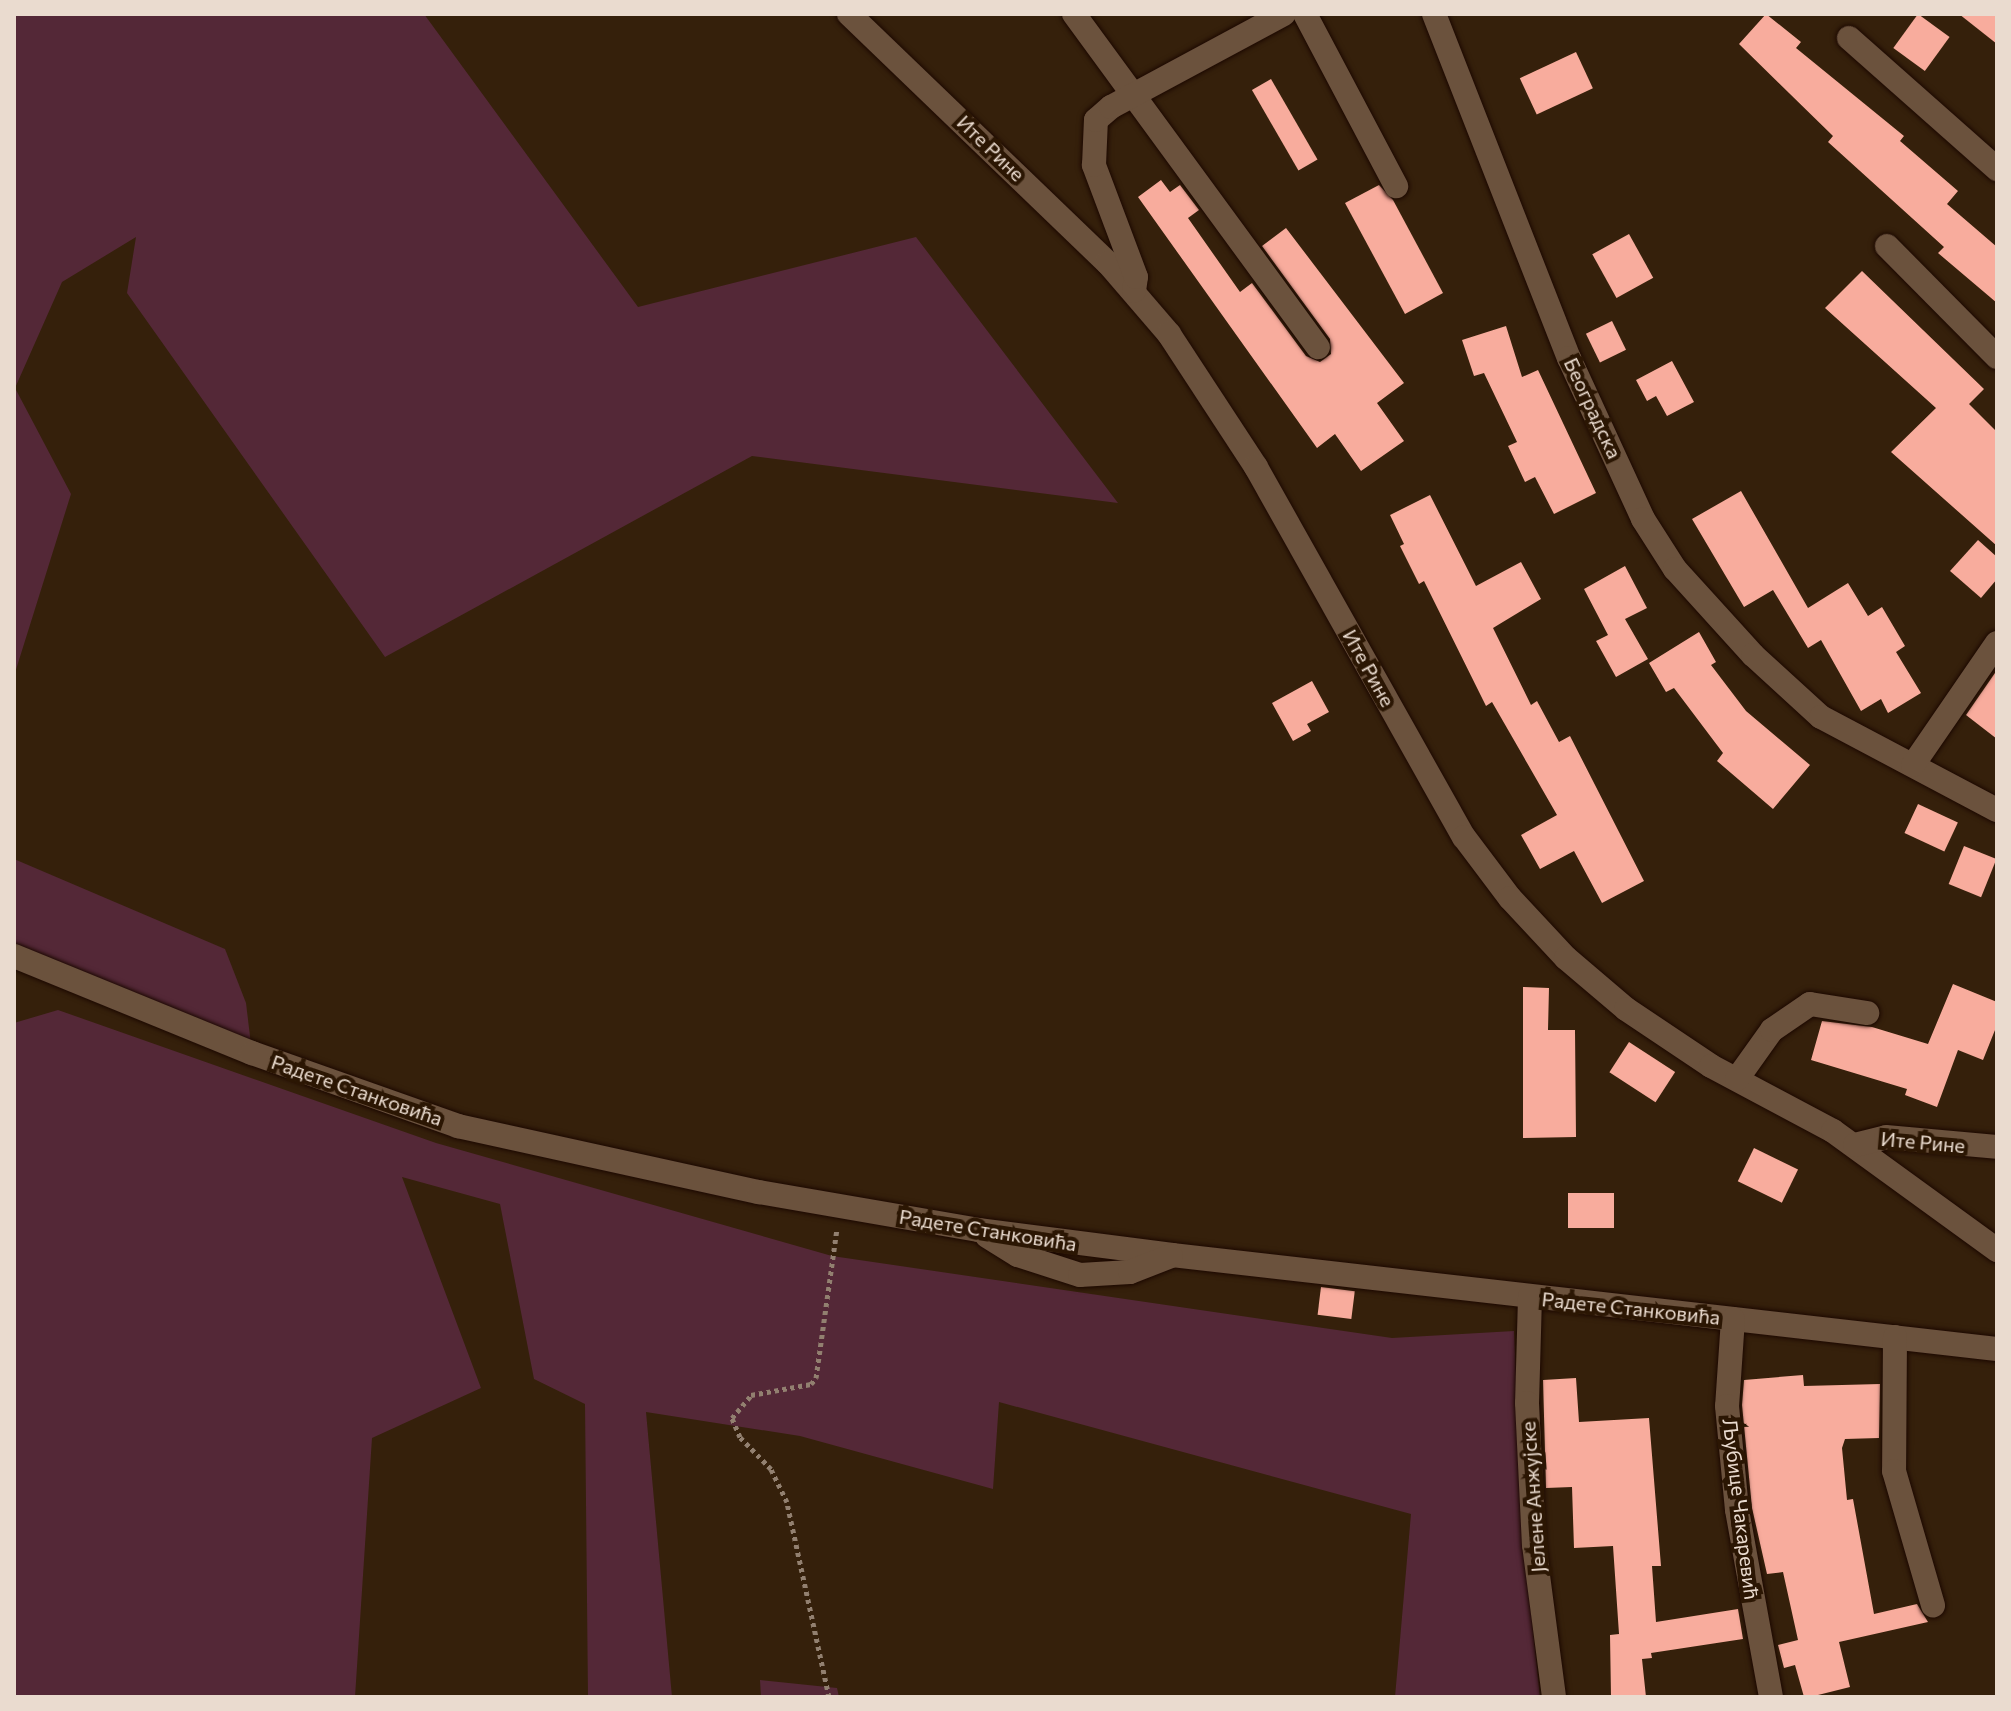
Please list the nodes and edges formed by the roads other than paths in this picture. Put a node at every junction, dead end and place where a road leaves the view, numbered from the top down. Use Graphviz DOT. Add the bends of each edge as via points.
graph roads {
  1 [pos="849,14"];
  2 [pos="1074,14"];
  3 [pos="1284,14"];
  4 [pos="1305,14"];
  5 [pos="1434,14"];
  6 [pos="1849,38"];
  7 [pos="1132,96"];
  8 [pos="1997,169"];
  9 [pos="1396,186"];
  10 [pos="1887,246"];
  11 [pos="1134,291"];
  12 [pos="1318,347"];
  13 [pos="1997,357"];
  14 [pos="1997,643"];
  15 [pos="1913,765"];
  16 [pos="1997,810"];
  17 [pos="14,956"];
  18 [pos="1867,1013"];
  19 [pos="1737,1079"];
  20 [pos="1855,1145"];
  21 [pos="1997,1147"];
  22 [pos="1997,1250"];
  23 [pos="1530,1297"];
  24 [pos="1733,1319"];
  25 [pos="1895,1337"];
  26 [pos="1997,1349"];
  27 [pos="1933,1605"];
  28 [pos="1554,1697"];
  29 [pos="1771,1697"];
  1 -- 11 [label="street, Ите Рине"];
  2 -- 7 [label="street"];
  3 -- 7 [label="street"];
  4 -- 9 [label="street"];
  5 -- 15 [label="street, Београдска" via="1569,358 1643,519 1675,569 1802,702 1851,736"];
  6 -- 8 [label="street"];
  7 -- 11 [label="street" via="1096,120 1091,141 1094,165 1136,277"];
  7 -- 12 [label="street"];
  10 -- 13 [label="street"];
  11 -- 19 [label="street, Ите Рине" via="1212,394 1481,861 1596,985 1671,1041"];
  14 -- 15 [label="street"];
  15 -- 16 [label="street, Београдска"];
  17 -- 23 [label="street, Радете Станковића" via="252,1053 458,1126 978,1230"];
  18 -- 19 [label="street" via="1810,1004 1772,1030"];
  19 -- 20 [label="street, Ите Рине"];
  20 -- 21 [label="street, Ите Рине" via="1886,1137"];
  20 -- 22 [label="street"];
  23 -- 24 [label="street, Радете Станковића"];
  23 -- 28 [label="street, Јелене Анжујске" via="1532,1516"];
  24 -- 25 [label="street, Радете Станковића"];
  24 -- 29 [label="street, Љубице Чакаревић" via="1727,1406 1737,1510"];
  25 -- 26 [label="street, Радете Станковића"];
  25 -- 27 [label="street" via="1894,1471"];
}
